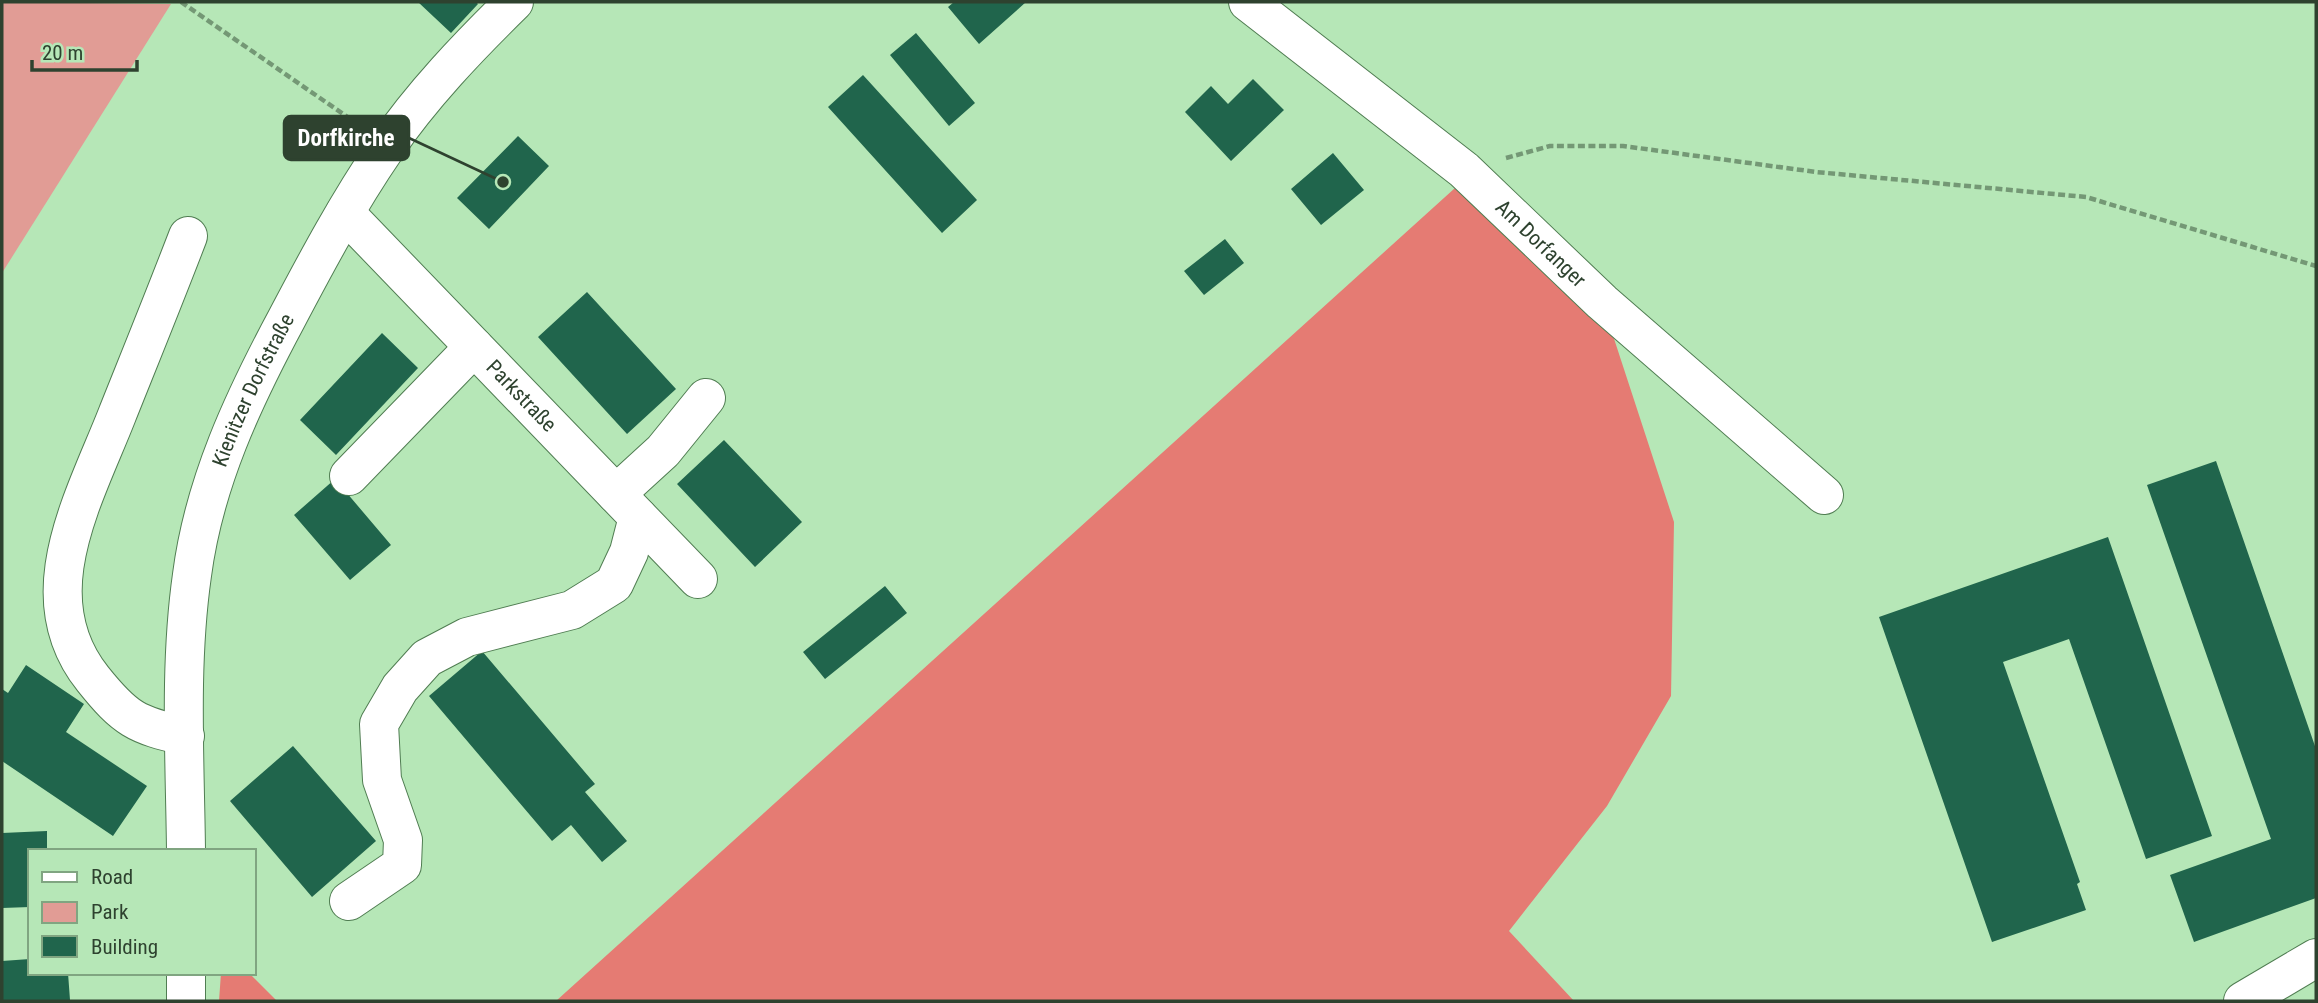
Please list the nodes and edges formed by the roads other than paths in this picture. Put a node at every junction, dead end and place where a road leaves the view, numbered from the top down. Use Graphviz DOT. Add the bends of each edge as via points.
graph roads {
  1 [pos="514,2"];
  2 [pos="1248,2"];
  3 [pos="345,212"];
  4 [pos="188,236"];
  5 [pos="474,347"];
  6 [pos="706,398"];
  7 [pos="349,476"];
  8 [pos="1824,495"];
  9 [pos="627,506"];
  10 [pos="698,579"];
  11 [pos="185,736"];
  12 [pos="186,849"];
  13 [pos="349,901"];
  14 [pos="2316,958"];
  15 [pos="186,975"];
  16 [pos="186,1001"];
  17 [pos="2243,1001"];
  1 -- 3 [label="street, Kienitzer Dorfstraße" via="464,51 386,147"];
  2 -- 8 [label="street, Am Dorfanger" via="1464,170 1602,302"];
  3 -- 5 [label="street, Parkstraße"];
  3 -- 11 [label="street, Kienitzer Dorfstraße" via="246,395 210,491 192,574"];
  4 -- 11 [label="street" via="82,503 65,558 61,600 70,644 109,700 144,727"];
  5 -- 7 [label="street"];
  5 -- 9 [label="street, Parkstraße"];
  6 -- 9 [label="street"];
  9 -- 10 [label="street, Parkstraße"];
  9 -- 13 [label="street" via="629,552 614,584 572,610 467,637 427,658 400,688 379,724 382,780 402,841 402,865"];
  11 -- 12 [label="street, Kienitzer Dorfstraße"];
  14 -- 17 [label="street"];
  15 -- 16 [label="street"];
}
